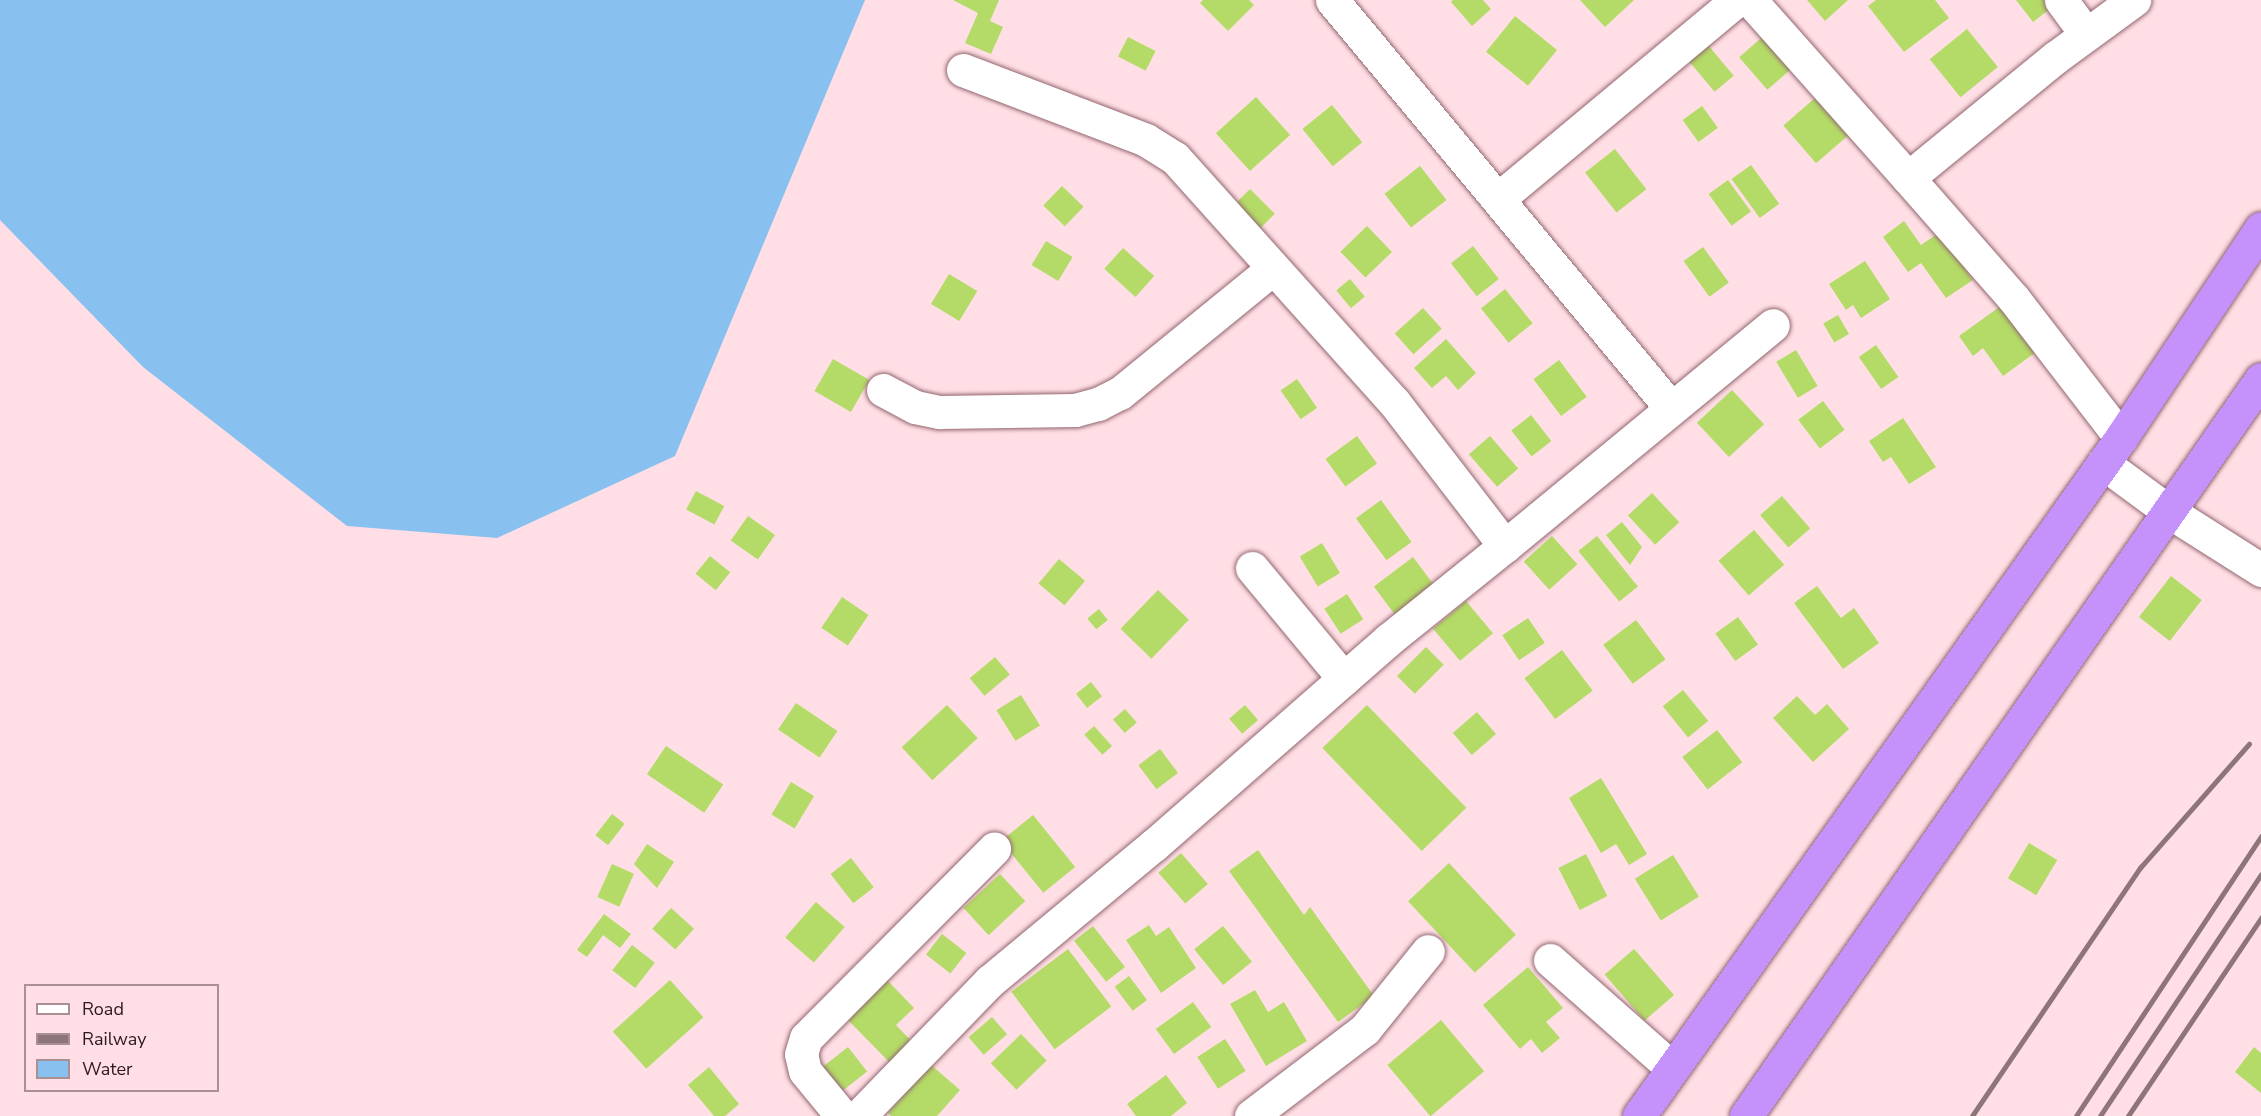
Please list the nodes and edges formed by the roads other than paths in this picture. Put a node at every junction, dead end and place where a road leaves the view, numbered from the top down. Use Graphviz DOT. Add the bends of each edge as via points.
graph roads {
  1 [pos="1332,0"];
  2 [pos="1737,0"];
  3 [pos="1750,0"];
  4 [pos="2061,0"];
  5 [pos="2134,0"];
  6 [pos="2085,34"];
  7 [pos="963,70"];
  8 [pos="1908,178"];
  9 [pos="1498,199"];
  10 [pos="2261,228"];
  11 [pos="1272,269"];
  12 [pos="1773,325"];
  13 [pos="2261,379"];
  14 [pos="882,390"];
  15 [pos="1671,408"];
  16 [pos="2112,451"];
  17 [pos="2168,511"];
  18 [pos="1505,546"];
  19 [pos="1252,568"];
  20 [pos="2261,570"];
  21 [pos="1344,679"];
  22 [pos="994,849"];
  23 [pos="1428,951"];
  24 [pos="1550,960"];
  25 [pos="1671,1067"];
  26 [pos="842,1116"];
  27 [pos="859,1116"];
  28 [pos="1251,1116"];
  29 [pos="1639,1116"];
  30 [pos="1746,1116"];
  1 -- 9 [label="street"];
  2 -- 9 [label="street"];
  3 -- 8 [label="street"];
  4 -- 6 [label="street"];
  5 -- 6 [label="street"];
  6 -- 8 [label="street"];
  7 -- 11 [label="street" via="1164,150"];
  8 -- 16 [label="street" via="2014,299"];
  9 -- 15 [label="street"];
  10 -- 16 [label="highway"];
  11 -- 14 [label="street" via="1120,393 1098,404 1075,410 939,412 915,407"];
  11 -- 18 [label="street" via="1394,402"];
  12 -- 15 [label="street"];
  13 -- 17 [label="highway"];
  15 -- 18 [label="street"];
  16 -- 17 [label="street"];
  16 -- 25 [label="highway" via="1846,828"];
  17 -- 20 [label="street"];
  17 -- 30 [label="highway"];
  18 -- 21 [label="street"];
  19 -- 21 [label="street"];
  21 -- 27 [label="street" via="990,981"];
  22 -- 26 [label="street" via="806,1038 801,1054 805,1071"];
  23 -- 28 [label="street" via="1365,1029"];
  24 -- 25 [label="street"];
  25 -- 29 [label="highway"];
}
